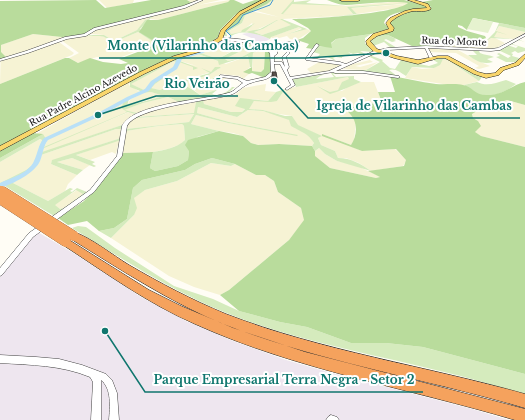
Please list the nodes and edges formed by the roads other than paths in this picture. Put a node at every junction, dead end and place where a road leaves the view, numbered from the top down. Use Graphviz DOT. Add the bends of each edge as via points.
graph roads {
  1 [pos="202,0"];
  2 [pos="265,0"];
  3 [pos="342,0"];
  4 [pos="358,0"];
  5 [pos="410,0"];
  6 [pos="525,35"];
  7 [pos="220,39"];
  8 [pos="298,42"];
  9 [pos="317,45"];
  10 [pos="426,47"];
  11 [pos="378,51"];
  12 [pos="288,53"];
  13 [pos="272,56"];
  14 [pos="525,56"];
  15 [pos="432,58"];
  16 [pos="0,60"];
  17 [pos="272,62"];
  18 [pos="346,65"];
  19 [pos="284,69"];
  20 [pos="327,73"];
  21 [pos="222,76"];
  22 [pos="398,77"];
  23 [pos="290,78"];
  24 [pos="247,83"];
  25 [pos="287,89"];
  26 [pos="0,149"];
  27 [pos="0,190"];
  28 [pos="0,199"];
  29 [pos="70,239"];
  30 [pos="0,273"];
  31 [pos="0,359"];
  32 [pos="93,374"];
  33 [pos="525,401"];
  34 [pos="525,416"];
  35 [pos="96,420"];
  36 [pos="114,420"];
  1 -- 16 [label="street" via="184,7 97,28 86,35 66,38"];
  2 -- 7 [label="main road" via="240,13 223,31"];
  3 -- 4 [label="main road"];
  5 -- 11 [label="main road" via="427,4 429,8 410,11 389,19 391,30 375,35 368,41 370,46"];
  6 -- 10 [label="street, Rua do Monte" via="499,49 491,50"];
  7 -- 13 [label="street" via="262,46 269,50"];
  7 -- 26 [label="main road, Rua Padre Alcino Azevedo" via="200,50 176,57 142,73"];
  8 -- 13 [label="street" via="279,44"];
  9 -- 18 [label="street" via="307,59"];
  10 -- 11 [label="street, Rua do Monte"];
  10 -- 15 [label="street"];
  11 -- 15 [label="main road" via="416,62"];
  11 -- 18 [label="street, Rua do Monte"];
  12 -- 19 [label="street" via="284,57 287,67"];
  13 -- 17 [label="street"];
  14 -- 15 [label="main road" via="515,65 490,76 476,73 447,58"];
  17 -- 19 [label="street" via="281,63"];
  17 -- 24 [label="street" via="273,72 270,76 264,80"];
  18 -- 20 [label="street, Rua do Monte"];
  19 -- 23 [label="street"];
  20 -- 22 [label="street" via="363,72"];
  20 -- 23 [label="street"];
  21 -- 24 [label="street" via="238,78"];
  23 -- 25 [label="street" via="293,85"];
  24 -- 30 [label="street" via="231,94 147,110 129,119 125,124 119,156 92,191 30,235"];
  27 -- 29 [label="highway, bridge"];
  28 -- 29 [label="highway, bridge"];
  29 -- 33 [label="highway" via="191,304 240,324 312,347"];
  29 -- 34 [label="highway" via="155,299 234,335 310,359"];
  31 -- 32 [label="street" via="46,361 80,367"];
  32 -- 35 [label="street" via="97,382"];
  32 -- 36 [label="street" via="105,379 111,388"];
}
